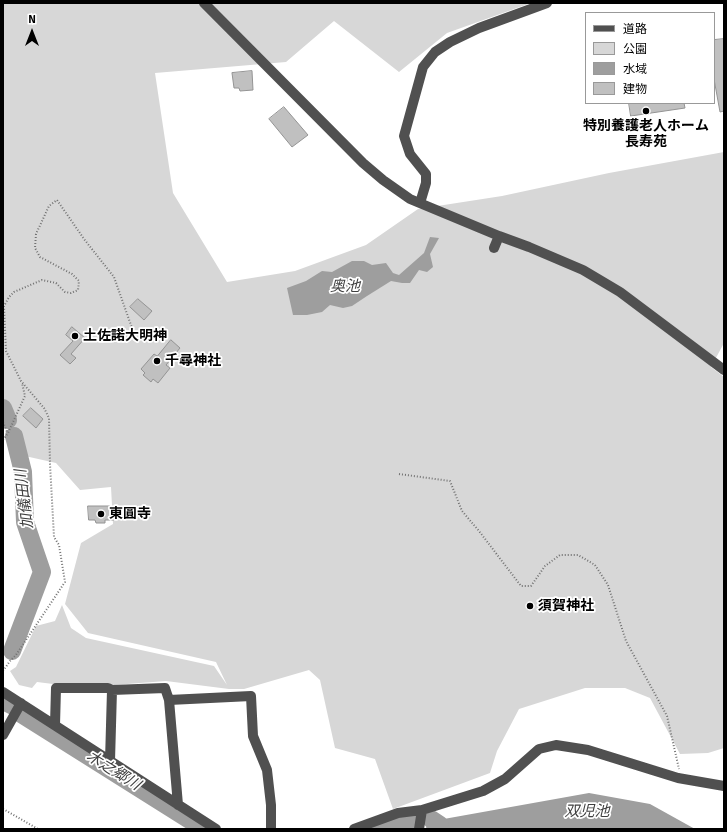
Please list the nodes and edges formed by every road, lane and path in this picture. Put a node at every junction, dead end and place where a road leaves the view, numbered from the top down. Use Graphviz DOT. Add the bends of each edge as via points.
graph roads {
  1 [pos="204,3"];
  2 [pos="547,3"];
  3 [pos="420,203"];
  4 [pos="498,236"];
  5 [pos="494,248"];
  6 [pos="132,328"];
  7 [pos="724,370"];
  8 [pos="21,381"];
  9 [pos="3,422"];
  10 [pos="8,433"];
  11 [pos="3,440"];
  12 [pos="399,474"];
  13 [pos="3,671"];
  14 [pos="112,690"];
  15 [pos="3,692"];
  16 [pos="169,700"];
  17 [pos="21,703"];
  18 [pos="55,725"];
  19 [pos="3,735"];
  20 [pos="110,761"];
  21 [pos="678,778"];
  22 [pos="724,786"];
  23 [pos="178,805"];
  24 [pos="3,809"];
  25 [pos="422,810"];
  26 [pos="38,829"];
  27 [pos="216,829"];
  28 [pos="271,829"];
  29 [pos="354,829"];
  30 [pos="419,829"];
  1 -- 3 [label="street" via="363,163 410,199"];
  2 -- 3 [label="street" via="479,28 450,42 435,52 423,67 404,136 410,154 426,174"];
  3 -- 4 [label="street"];
  4 -- 5 [label="street"];
  4 -- 7 [label="street" via="583,270 620,292"];
  6 -- 8 [label="path" via="114,277 57,200 49,206 36,234 35,248 40,257 72,274 79,281 78,290 71,294 56,284 42,280 14,292 9,297 4,306 6,351"];
  8 -- 10 [label="path" via="25,396"];
  8 -- 13 [label="path" via="50,418 54,536 59,545 65,582"];
  9 -- 10 [label="path"];
  10 -- 11 [label="path"];
  12 -- 21 [label="path" via="450,480 462,511 521,586 531,586 545,566 560,555 578,555 595,565 608,585 626,641 667,716 680,768"];
  14 -- 16 [label="street" via="165,688"];
  14 -- 18 [label="street" via="56,688"];
  14 -- 20 [label="street"];
  15 -- 17 [label="street"];
  16 -- 23 [label="street"];
  16 -- 28 [label="street" via="251,696 254,736 267,770"];
  17 -- 18 [label="street"];
  17 -- 19 [label="street"];
  18 -- 20 [label="street"];
  20 -- 23 [label="street"];
  21 -- 22 [label="street"];
  21 -- 25 [label="street" via="588,750 556,745 539,749 505,779 483,791"];
  23 -- 27 [label="street"];
  24 -- 26 [label="path"];
  25 -- 29 [label="street" via="398,814"];
  25 -- 30 [label="street"];
}
